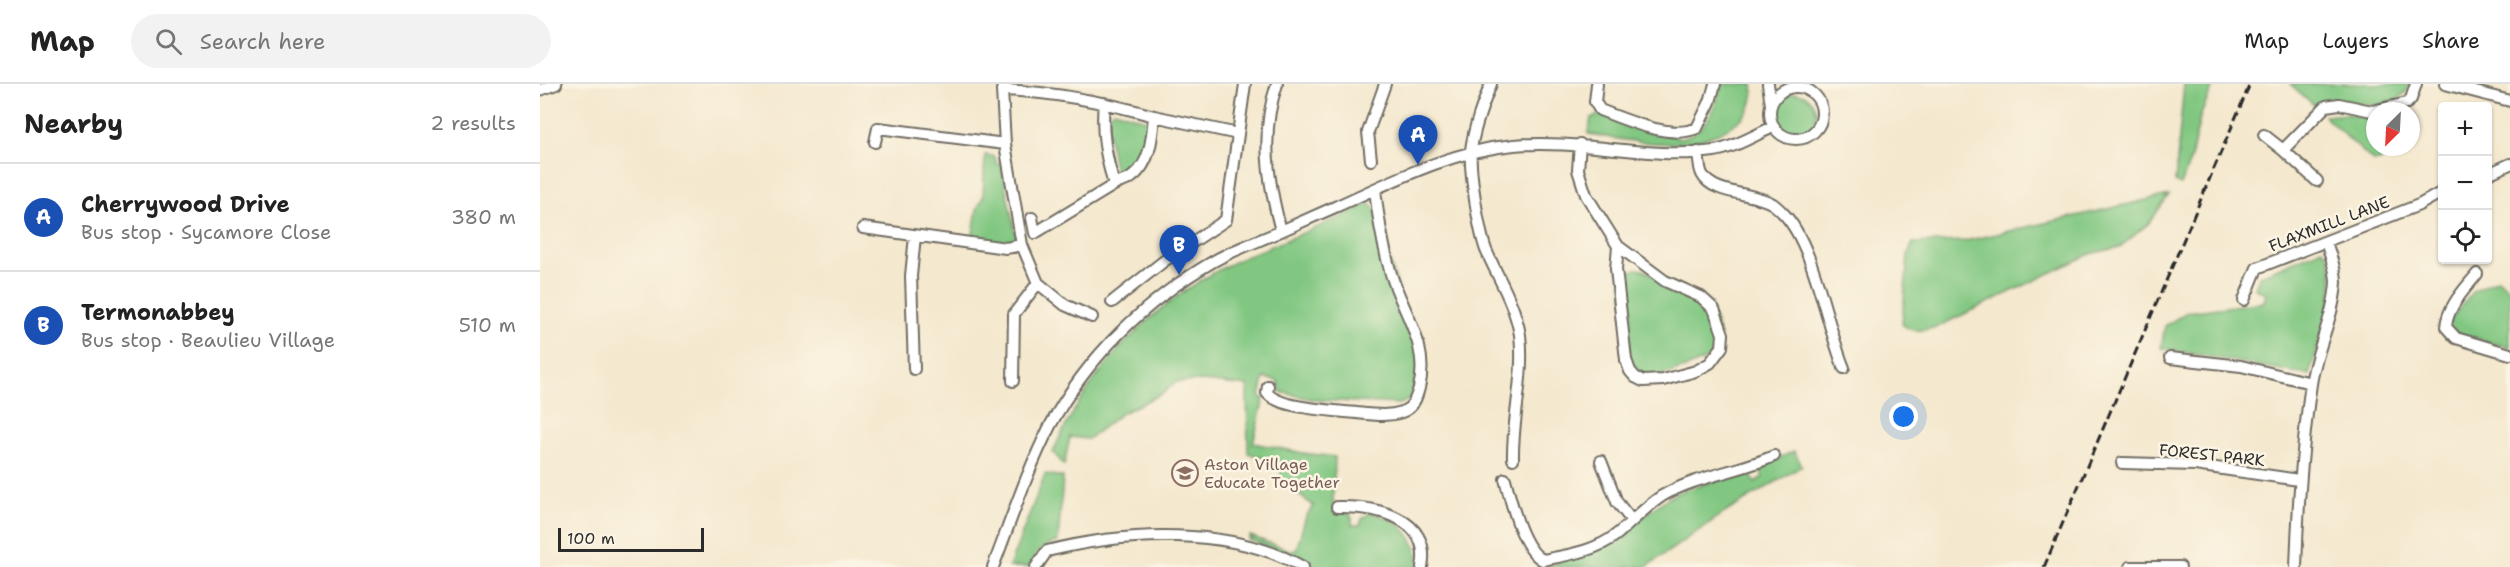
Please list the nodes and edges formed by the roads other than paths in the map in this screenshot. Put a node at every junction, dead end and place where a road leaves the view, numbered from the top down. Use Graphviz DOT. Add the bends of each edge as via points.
graph roads {
  1 [pos="556,84"];
  2 [pos="1245,84"];
  3 [pos="1277,84"];
  4 [pos="1385,84"];
  5 [pos="1491,84"];
  6 [pos="1597,84"];
  7 [pos="1715,84"];
  8 [pos="1768,84"];
  9 [pos="2416,84"];
  10 [pos="2445,84"];
  11 [pos="1797,86"];
  12 [pos="1003,87"];
  13 [pos="540,90"];
  14 [pos="2510,101"];
  15 [pos="1104,103"];
  16 [pos="1771,105"];
  17 [pos="1154,116"];
  18 [pos="1773,127"];
  19 [pos="1238,134"];
  20 [pos="2264,135"];
  21 [pos="875,142"];
  22 [pos="1005,144"];
  23 [pos="1580,144"];
  24 [pos="2283,150"];
  25 [pos="1471,152"];
  26 [pos="1698,152"];
  27 [pos="1371,160"];
  28 [pos="2510,164"];
  29 [pos="2492,172"];
  30 [pos="2317,181"];
  31 [pos="1114,185"];
  32 [pos="1375,189"];
  33 [pos="2438,194"];
  34 [pos="1032,218"];
  35 [pos="863,228"];
  36 [pos="1281,231"];
  37 [pos="915,236"];
  38 [pos="2326,242"];
  39 [pos="1022,245"];
  40 [pos="1618,246"];
  41 [pos="2477,274"];
  42 [pos="1038,283"];
  43 [pos="2244,300"];
  44 [pos="1112,302"];
  45 [pos="1092,317"];
  46 [pos="2510,354"];
  47 [pos="2170,358"];
  48 [pos="1844,368"];
  49 [pos="914,369"];
  50 [pos="1013,381"];
  51 [pos="2311,383"];
  52 [pos="1268,386"];
  53 [pos="1774,456"];
  54 [pos="1513,459"];
  55 [pos="1601,461"];
  56 [pos="2122,463"];
  57 [pos="1505,479"];
  58 [pos="2299,480"];
  59 [pos="1337,507"];
  60 [pos="1632,521"];
  61 [pos="1543,564"];
  62 [pos="993,567"];
  63 [pos="1036,567"];
  64 [pos="1304,567"];
  65 [pos="1422,567"];
  66 [pos="2130,567"];
  67 [pos="2180,567"];
  68 [pos="2296,567"];
  1 -- 13 [label="street"];
  2 -- 19 [label="street"];
  3 -- 36 [label="street" via="1270,105 1268,171"];
  4 -- 27 [label="street" via="1368,132"];
  5 -- 25 [label="street"];
  6 -- 7 [label="street" via="1595,102 1600,110 1680,133 1697,128"];
  8 -- 16 [label="street"];
  9 -- 24 [label="street" via="2411,99 2395,106 2372,111 2339,104 2326,106"];
  10 -- 14 [label="street"];
  11 -- 16 [label="street" via="1785,89"];
  11 -- 18 [label="street" via="1811,92 1819,102 1822,111 1816,130 1797,139 1787,138"];
  12 -- 15 [label="street"];
  12 -- 22 [label="street"];
  15 -- 17 [label="street"];
  15 -- 31 [label="street" via="1104,141"];
  16 -- 18 [label="street"];
  17 -- 19 [label="street"];
  17 -- 31 [label="street" via="1145,161 1132,177"];
  18 -- 26 [label="street" via="1717,151"];
  19 -- 44 [label="street" via="1226,220"];
  20 -- 24 [label="street"];
  21 -- 22 [label="street" via="878,128"];
  22 -- 39 [label="street"];
  23 -- 25 [label="street" via="1540,143"];
  23 -- 26 [label="street" via="1656,154"];
  23 -- 40 [label="street" via="1578,170 1586,195"];
  24 -- 30 [label="street"];
  25 -- 32 [label="street"];
  25 -- 54 [label="street" via="1483,241 1508,295 1520,336"];
  26 -- 48 [label="street" via="1705,180 1772,204 1797,230"];
  28 -- 29 [label="street"];
  31 -- 34 [label="street" via="1035,233"];
  32 -- 36 [label="street"];
  32 -- 52 [label="street" via="1380,234 1422,355 1415,400 1400,413 1373,414 1281,402 1271,398"];
  33 -- 38 [label="street, FLAXMILL LANE" via="2419,206"];
  35 -- 37 [label="street"];
  36 -- 62 [label="street" via="1214,261 1184,280 1136,317 1099,355 1066,398 1036,456"];
  37 -- 39 [label="street" via="1006,248"];
  37 -- 49 [label="street" via="911,276"];
  38 -- 43 [label="street, FLAXMILL LANE" via="2257,268"];
  38 -- 51 [label="street" via="2336,282"];
  39 -- 42 [label="street"];
  40 -- 40 [label="street" via="1665,281 1701,297 1714,309 1720,321 1722,347 1710,363 1696,371 1653,382 1643,381 1630,371 1616,269"];
  41 -- 46 [label="street" via="2451,309 2446,327 2456,339"];
  42 -- 45 [label="street" via="1065,305"];
  42 -- 50 [label="street" via="1014,314"];
  47 -- 51 [label="street" via="2241,366"];
  51 -- 58 [label="street"];
  53 -- 60 [label="street" via="1683,486 1662,496"];
  55 -- 60 [label="street" via="1617,502"];
  56 -- 58 [label="street, FOREST PARK" via="2195,465"];
  57 -- 61 [label="street" via="1523,533"];
  58 -- 68 [label="street"];
  59 -- 65 [label="street" via="1359,506 1396,516 1417,536 1422,547"];
  60 -- 61 [label="street" via="1598,546"];
  63 -- 64 [label="street" via="1047,551 1059,548 1181,537 1227,539 1258,547"];
  66 -- 67 [label="street"];
}
